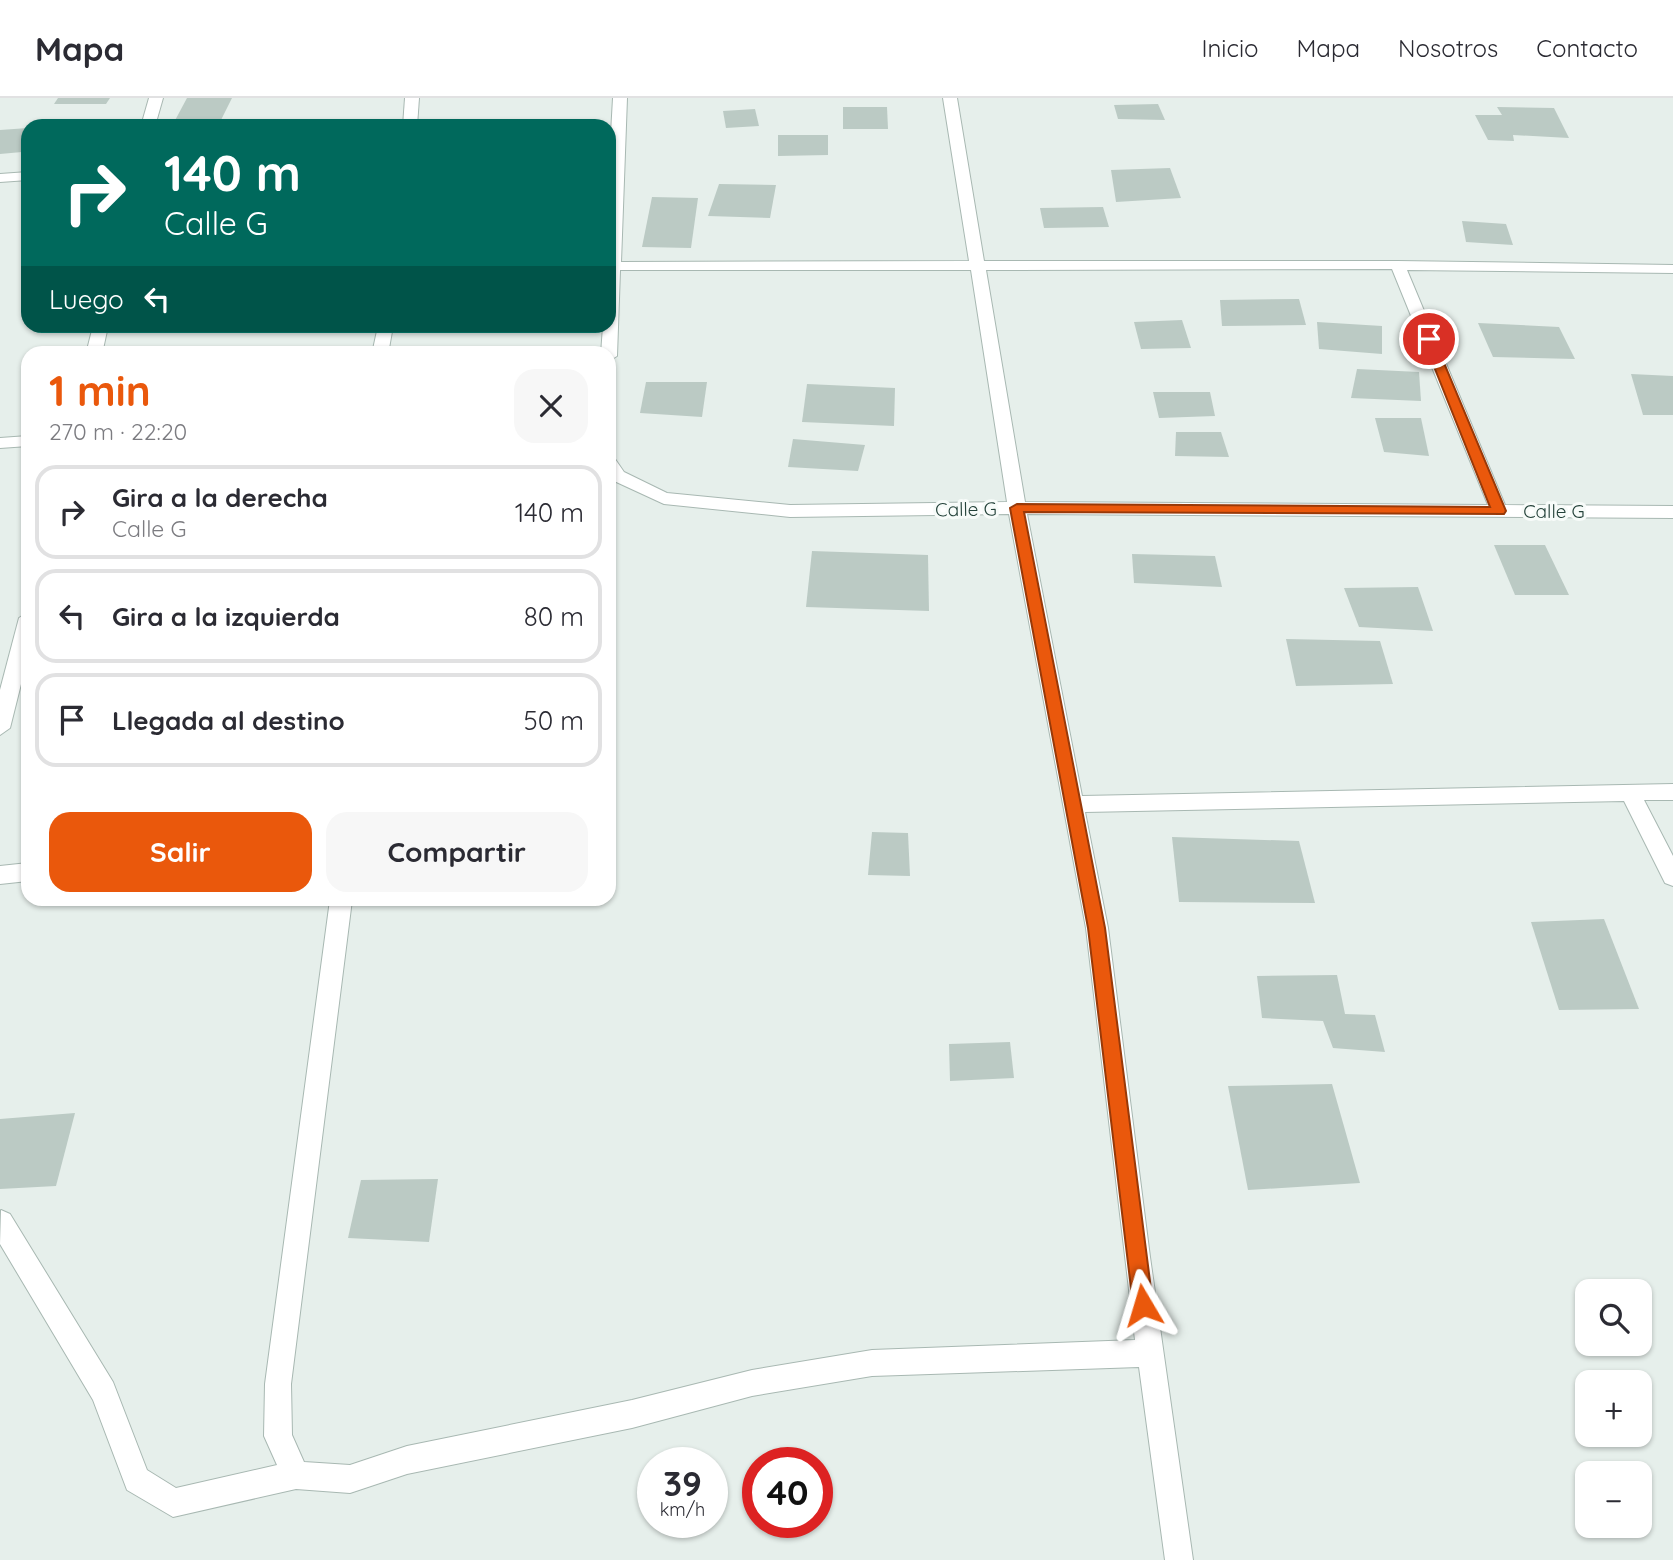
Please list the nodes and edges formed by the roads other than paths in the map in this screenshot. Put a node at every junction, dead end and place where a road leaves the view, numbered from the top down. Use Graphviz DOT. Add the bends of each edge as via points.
graph roads {
  1 [pos="156,98"];
  2 [pos="412,98"];
  3 [pos="620,98"];
  4 [pos="950,98"];
  5 [pos="150,119"];
  6 [pos="410,119"];
  7 [pos="616,122"];
  8 [pos="21,176"];
  9 [pos="0,178"];
  10 [pos="976,265"];
  11 [pos="1398,265"];
  12 [pos="616,266"];
  13 [pos="1673,269"];
  14 [pos="21,442"];
  15 [pos="0,443"];
  16 [pos="616,473"];
  17 [pos="1017,508"];
  18 [pos="1499,511"];
  19 [pos="1673,512"];
  20 [pos="21,646"];
  21 [pos="0,728"];
  22 [pos="1629,792"];
  23 [pos="1673,792"];
  24 [pos="1074,804"];
  25 [pos="21,874"];
  26 [pos="0,875"];
  27 [pos="1673,877"];
  28 [pos="340,906"];
  29 [pos="1,1222"];
  30 [pos="1149,1353"];
  31 [pos="296,1475"];
  32 [pos="1179,1560"];
  1 -- 5 [label="street"];
  2 -- 6 [label="street"];
  3 -- 7 [label="street"];
  4 -- 10 [label="street"];
  8 -- 9 [label="street"];
  10 -- 11 [label="street"];
  10 -- 12 [label="street"];
  10 -- 17 [label="street"];
  11 -- 13 [label="street"];
  11 -- 18 [label="street"];
  14 -- 15 [label="street"];
  16 -- 17 [label="street, Calle G" via="664,498 717,505 790,511"];
  17 -- 18 [label="street, Calle G"];
  17 -- 24 [label="street"];
  18 -- 19 [label="street, Calle G"];
  20 -- 21 [label="street"];
  22 -- 23 [label="street"];
  22 -- 24 [label="street"];
  22 -- 27 [label="street"];
  24 -- 30 [label="street" via="1097,928"];
  25 -- 26 [label="street"];
  28 -- 31 [label="street" via="278,1384 278,1436"];
  29 -- 31 [label="street" via="103,1392 137,1480 173,1503"];
  30 -- 31 [label="street" via="872,1363 752,1383 632,1414 407,1460 350,1479"];
  30 -- 32 [label="street"];
}
